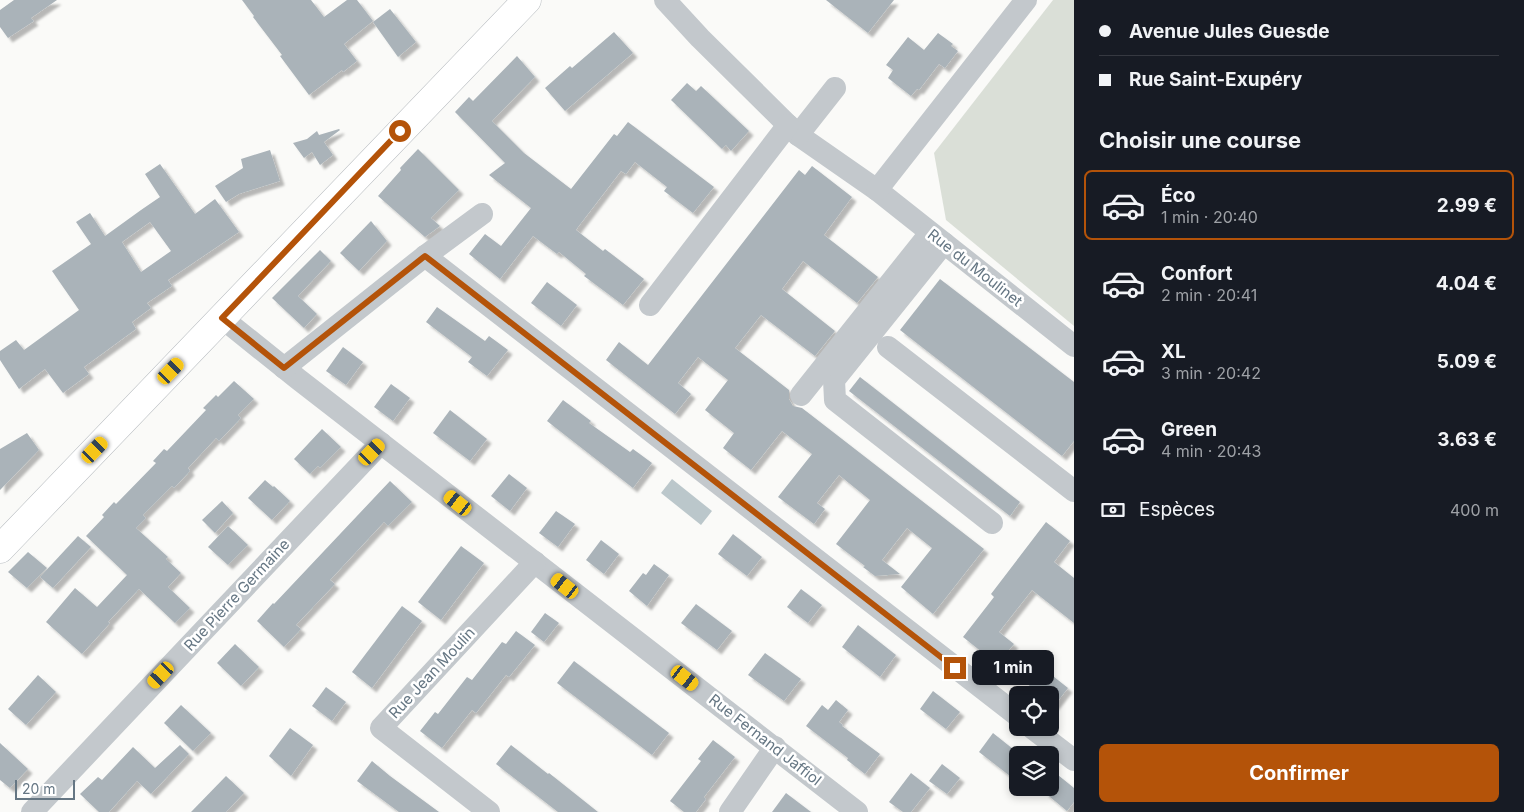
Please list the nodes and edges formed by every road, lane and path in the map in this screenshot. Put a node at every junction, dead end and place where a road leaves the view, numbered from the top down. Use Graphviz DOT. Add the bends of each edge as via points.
graph roads {
  1 [pos="527,0"];
  2 [pos="664,0"];
  3 [pos="1026,0"];
  4 [pos="835,88"];
  5 [pos="793,130"];
  6 [pos="877,190"];
  7 [pos="482,214"];
  8 [pos="937,238"];
  9 [pos="425,256"];
  10 [pos="650,305"];
  11 [pos="222,318"];
  12 [pos="1074,346"];
  13 [pos="888,347"];
  14 [pos="284,368"];
  15 [pos="801,395"];
  16 [pos="381,443"];
  17 [pos="1074,491"];
  18 [pos="992,523"];
  19 [pos="0,549"];
  20 [pos="535,562"];
  21 [pos="1009,709"];
  22 [pos="1042,736"];
  23 [pos="774,747"];
  24 [pos="1074,760"];
  25 [pos="32,812"];
  26 [pos="489,812"];
  27 [pos="730,812"];
  28 [pos="857,812"];
  1 -- 11 [label="main road"];
  2 -- 5 [label="street, Rue du Moulinet"];
  3 -- 6 [label="street"];
  4 -- 5 [label="street"];
  5 -- 6 [label="street, Rue du Moulinet"];
  5 -- 10 [label="street"];
  6 -- 8 [label="street, Rue du Moulinet"];
  7 -- 9 [label="street"];
  8 -- 12 [label="street, Rue du Moulinet"];
  8 -- 15 [label="street"];
  8 -- 18 [label="street" via="834,380 835,400"];
  9 -- 14 [label="street"];
  9 -- 21 [label="street"];
  11 -- 14 [label="street, Rue Fernand Jaffiol"];
  11 -- 19 [label="main road"];
  13 -- 17 [label="street"];
  14 -- 16 [label="street, Rue Fernand Jaffiol"];
  16 -- 20 [label="street, Rue Fernand Jaffiol"];
  16 -- 25 [label="street, Rue Pierre Germaine"];
  20 -- 23 [label="street, Rue Fernand Jaffiol"];
  20 -- 26 [label="street, Rue Jean Moulin" via="381,728"];
  22 -- 24 [label="street"];
  23 -- 27 [label="street"];
  23 -- 28 [label="street, Rue Fernand Jaffiol"];
}
